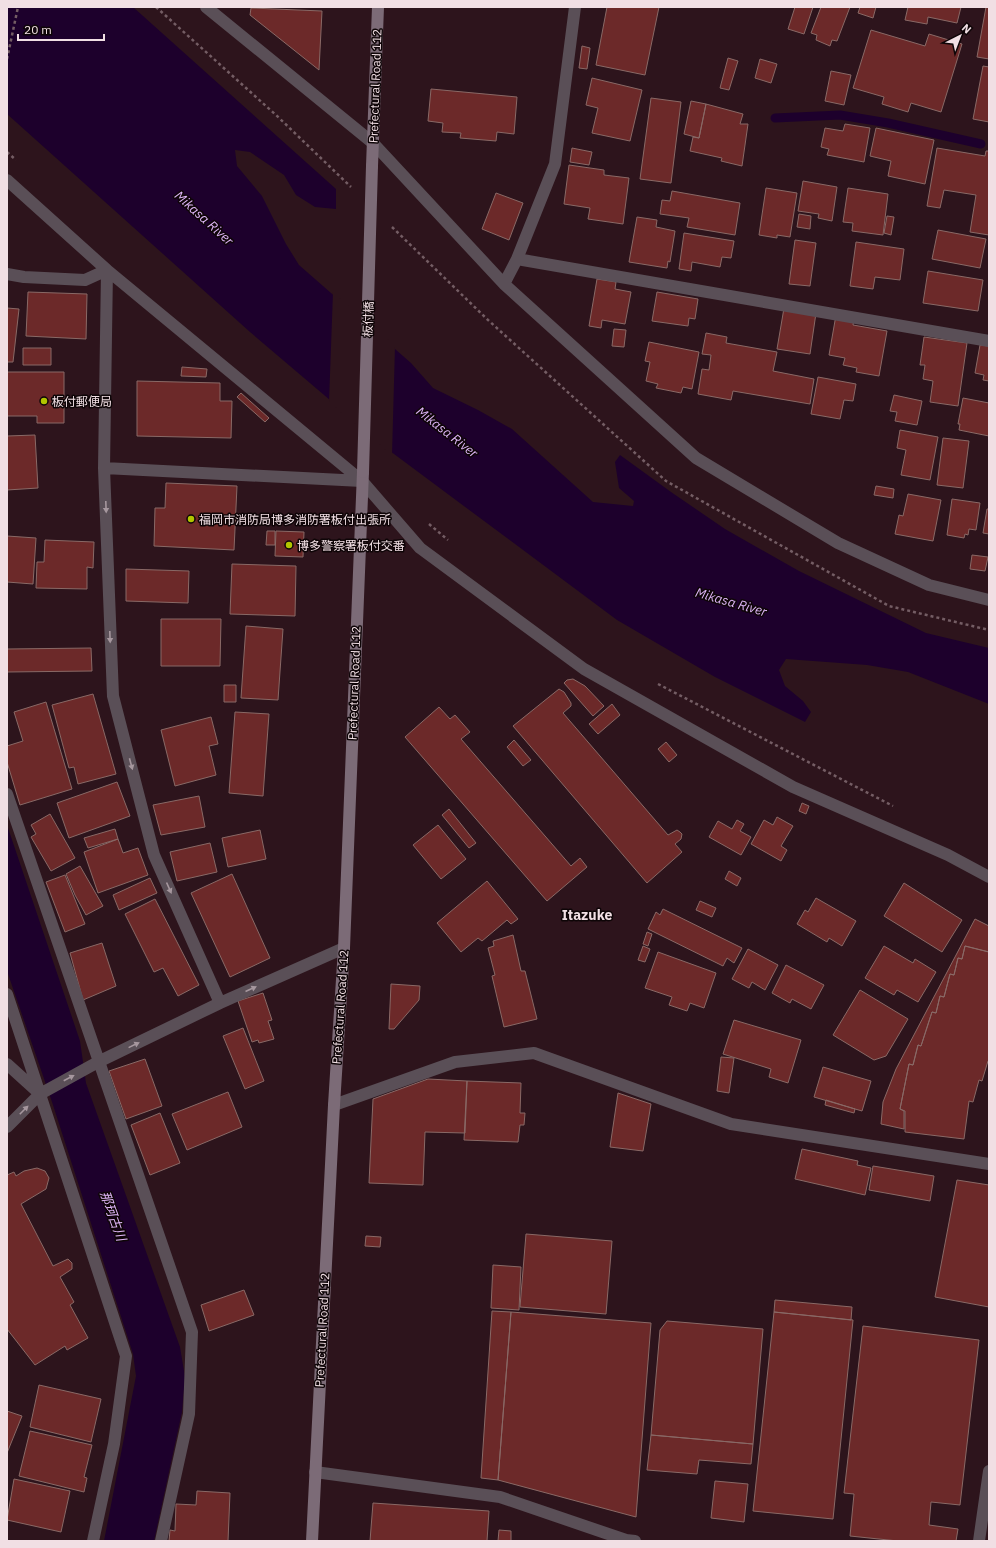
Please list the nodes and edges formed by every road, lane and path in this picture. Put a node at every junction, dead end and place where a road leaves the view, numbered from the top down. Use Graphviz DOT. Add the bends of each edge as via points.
graph roads {
  1 [pos="18,7"];
  2 [pos="206,7"];
  3 [pos="378,7"];
  4 [pos="575,7"];
  5 [pos="7,59"];
  6 [pos="373,143"];
  7 [pos="7,152"];
  8 [pos="19,163"];
  9 [pos="372,166"];
  10 [pos="7,180"];
  11 [pos="518,259"];
  12 [pos="107,270"];
  13 [pos="7,274"];
  14 [pos="504,284"];
  15 [pos="989,341"];
  16 [pos="104,468"];
  17 [pos="362,476"];
  18 [pos="425,520"];
  19 [pos="449,541"];
  20 [pos="989,600"];
  21 [pos="652,681"];
  22 [pos="7,794"];
  23 [pos="898,808"];
  24 [pos="989,877"];
  25 [pos="344,948"];
  26 [pos="7,994"];
  27 [pos="220,1003"];
  28 [pos="98,1062"];
  29 [pos="7,1064"];
  30 [pos="40,1094"];
  31 [pos="334,1105"];
  32 [pos="7,1127"];
  33 [pos="989,1164"];
  34 [pos="989,1471"];
  35 [pos="315,1472"];
  36 [pos="94,1541"];
  37 [pos="161,1541"];
  38 [pos="312,1541"];
  39 [pos="635,1541"];
  40 [pos="979,1541"];
  1 -- 5 [label="path"];
  2 -- 6 [label="street"];
  3 -- 6 [label="main road, Prefectural Road 112"];
  4 -- 11 [label="street" via="555,164"];
  6 -- 9 [label="main road, Prefectural Road 112"];
  6 -- 14 [label="street"];
  7 -- 8 [label="path"];
  9 -- 17 [label="main road, 板付橋, bridge"];
  10 -- 12 [label="street"];
  11 -- 14 [label="street"];
  11 -- 15 [label="street"];
  12 -- 13 [label="street" via="85,280"];
  12 -- 16 [label="street"];
  12 -- 17 [label="street"];
  14 -- 20 [label="street" via="696,458 838,543 929,585"];
  16 -- 17 [label="street"];
  16 -- 27 [label="street, one-way" via="113,696 154,855"];
  17 -- 24 [label="street" via="420,548 584,669 793,787 948,855"];
  17 -- 25 [label="main road, Prefectural Road 112"];
  18 -- 19 [label="path"];
  21 -- 23 [label="path"];
  22 -- 28 [label="street"];
  27 -- 25 [label="street, one-way"];
  25 -- 31 [label="main road, Prefectural Road 112"];
  26 -- 30 [label="street"];
  28 -- 27 [label="street, one-way"];
  30 -- 28 [label="street, one-way"];
  28 -- 37 [label="street" via="192,1332 189,1414"];
  29 -- 30 [label="street"];
  32 -- 30 [label="street, one-way"];
  30 -- 36 [label="street" via="126,1356 114,1444"];
  31 -- 33 [label="street" via="455,1062 534,1053 731,1124"];
  31 -- 35 [label="main road, Prefectural Road 112"];
  34 -- 40 [label="street"];
  35 -- 38 [label="main road, Prefectural Road 112"];
  35 -- 39 [label="street" via="500,1497"];
}
